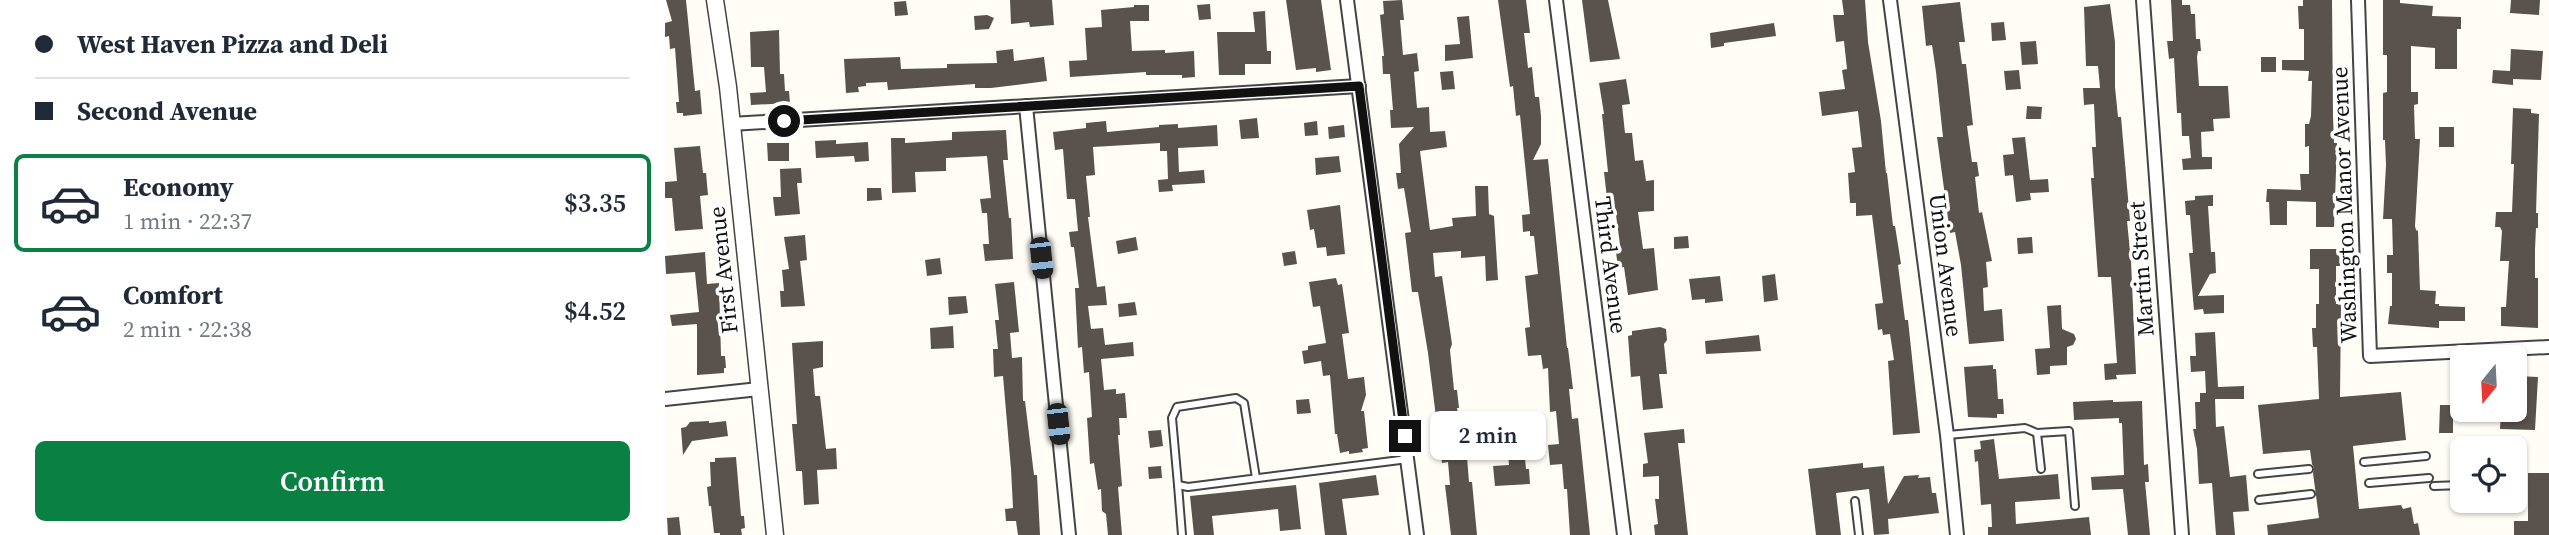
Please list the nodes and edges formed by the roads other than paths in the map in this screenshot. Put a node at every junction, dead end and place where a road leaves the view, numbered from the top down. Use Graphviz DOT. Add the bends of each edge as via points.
graph roads {
  1 [pos="715,0"];
  2 [pos="1347,0"];
  3 [pos="1556,0"];
  4 [pos="1890,0"];
  5 [pos="2143,0"];
  6 [pos="2358,0"];
  7 [pos="1359,86"];
  8 [pos="1026,106"];
  9 [pos="731,124"];
  10 [pos="2549,347"];
  11 [pos="759,389"];
  12 [pos="665,399"];
  13 [pos="2037,433"];
  14 [pos="1947,435"];
  15 [pos="2426,456"];
  16 [pos="1408,459"];
  17 [pos="2364,461"];
  18 [pos="2041,469"];
  19 [pos="2309,469"];
  20 [pos="2258,474"];
  21 [pos="1256,478"];
  22 [pos="2428,478"];
  23 [pos="2369,483"];
  24 [pos="1178,485"];
  25 [pos="2450,485"];
  26 [pos="2434,486"];
  27 [pos="2311,494"];
  28 [pos="2259,500"];
  29 [pos="1855,501"];
  30 [pos="2075,506"];
  31 [pos="775,535"];
  32 [pos="1069,535"];
  33 [pos="1182,535"];
  34 [pos="1417,535"];
  35 [pos="1624,535"];
  36 [pos="1859,535"];
  37 [pos="1957,535"];
  38 [pos="2182,535"];
  1 -- 9 [label="street, First Avenue"];
  2 -- 7 [label="street"];
  3 -- 35 [label="street, Third Avenue"];
  4 -- 14 [label="street, Union Avenue"];
  5 -- 38 [label="street, Martin Street"];
  6 -- 10 [label="street, Washington Manor Avenue" via="2370,356"];
  7 -- 8 [label="street"];
  7 -- 16 [label="street"];
  8 -- 9 [label="street"];
  8 -- 32 [label="street"];
  9 -- 11 [label="street, First Avenue"];
  11 -- 12 [label="street"];
  11 -- 31 [label="street, First Avenue"];
  13 -- 14 [label="lane" via="2025,428"];
  13 -- 18 [label="lane"];
  13 -- 30 [label="lane" via="2069,431"];
  14 -- 37 [label="street, Union Avenue"];
  15 -- 17 [label="lane"];
  16 -- 21 [label="lane"];
  16 -- 34 [label="street"];
  19 -- 20 [label="lane"];
  21 -- 24 [label="lane"];
  21 -- 24 [label="lane" via="1244,403 1236,398 1177,407 1172,418"];
  22 -- 23 [label="lane"];
  24 -- 33 [label="lane"];
  25 -- 26 [label="lane"];
  27 -- 28 [label="lane"];
  29 -- 36 [label="lane"];
}
